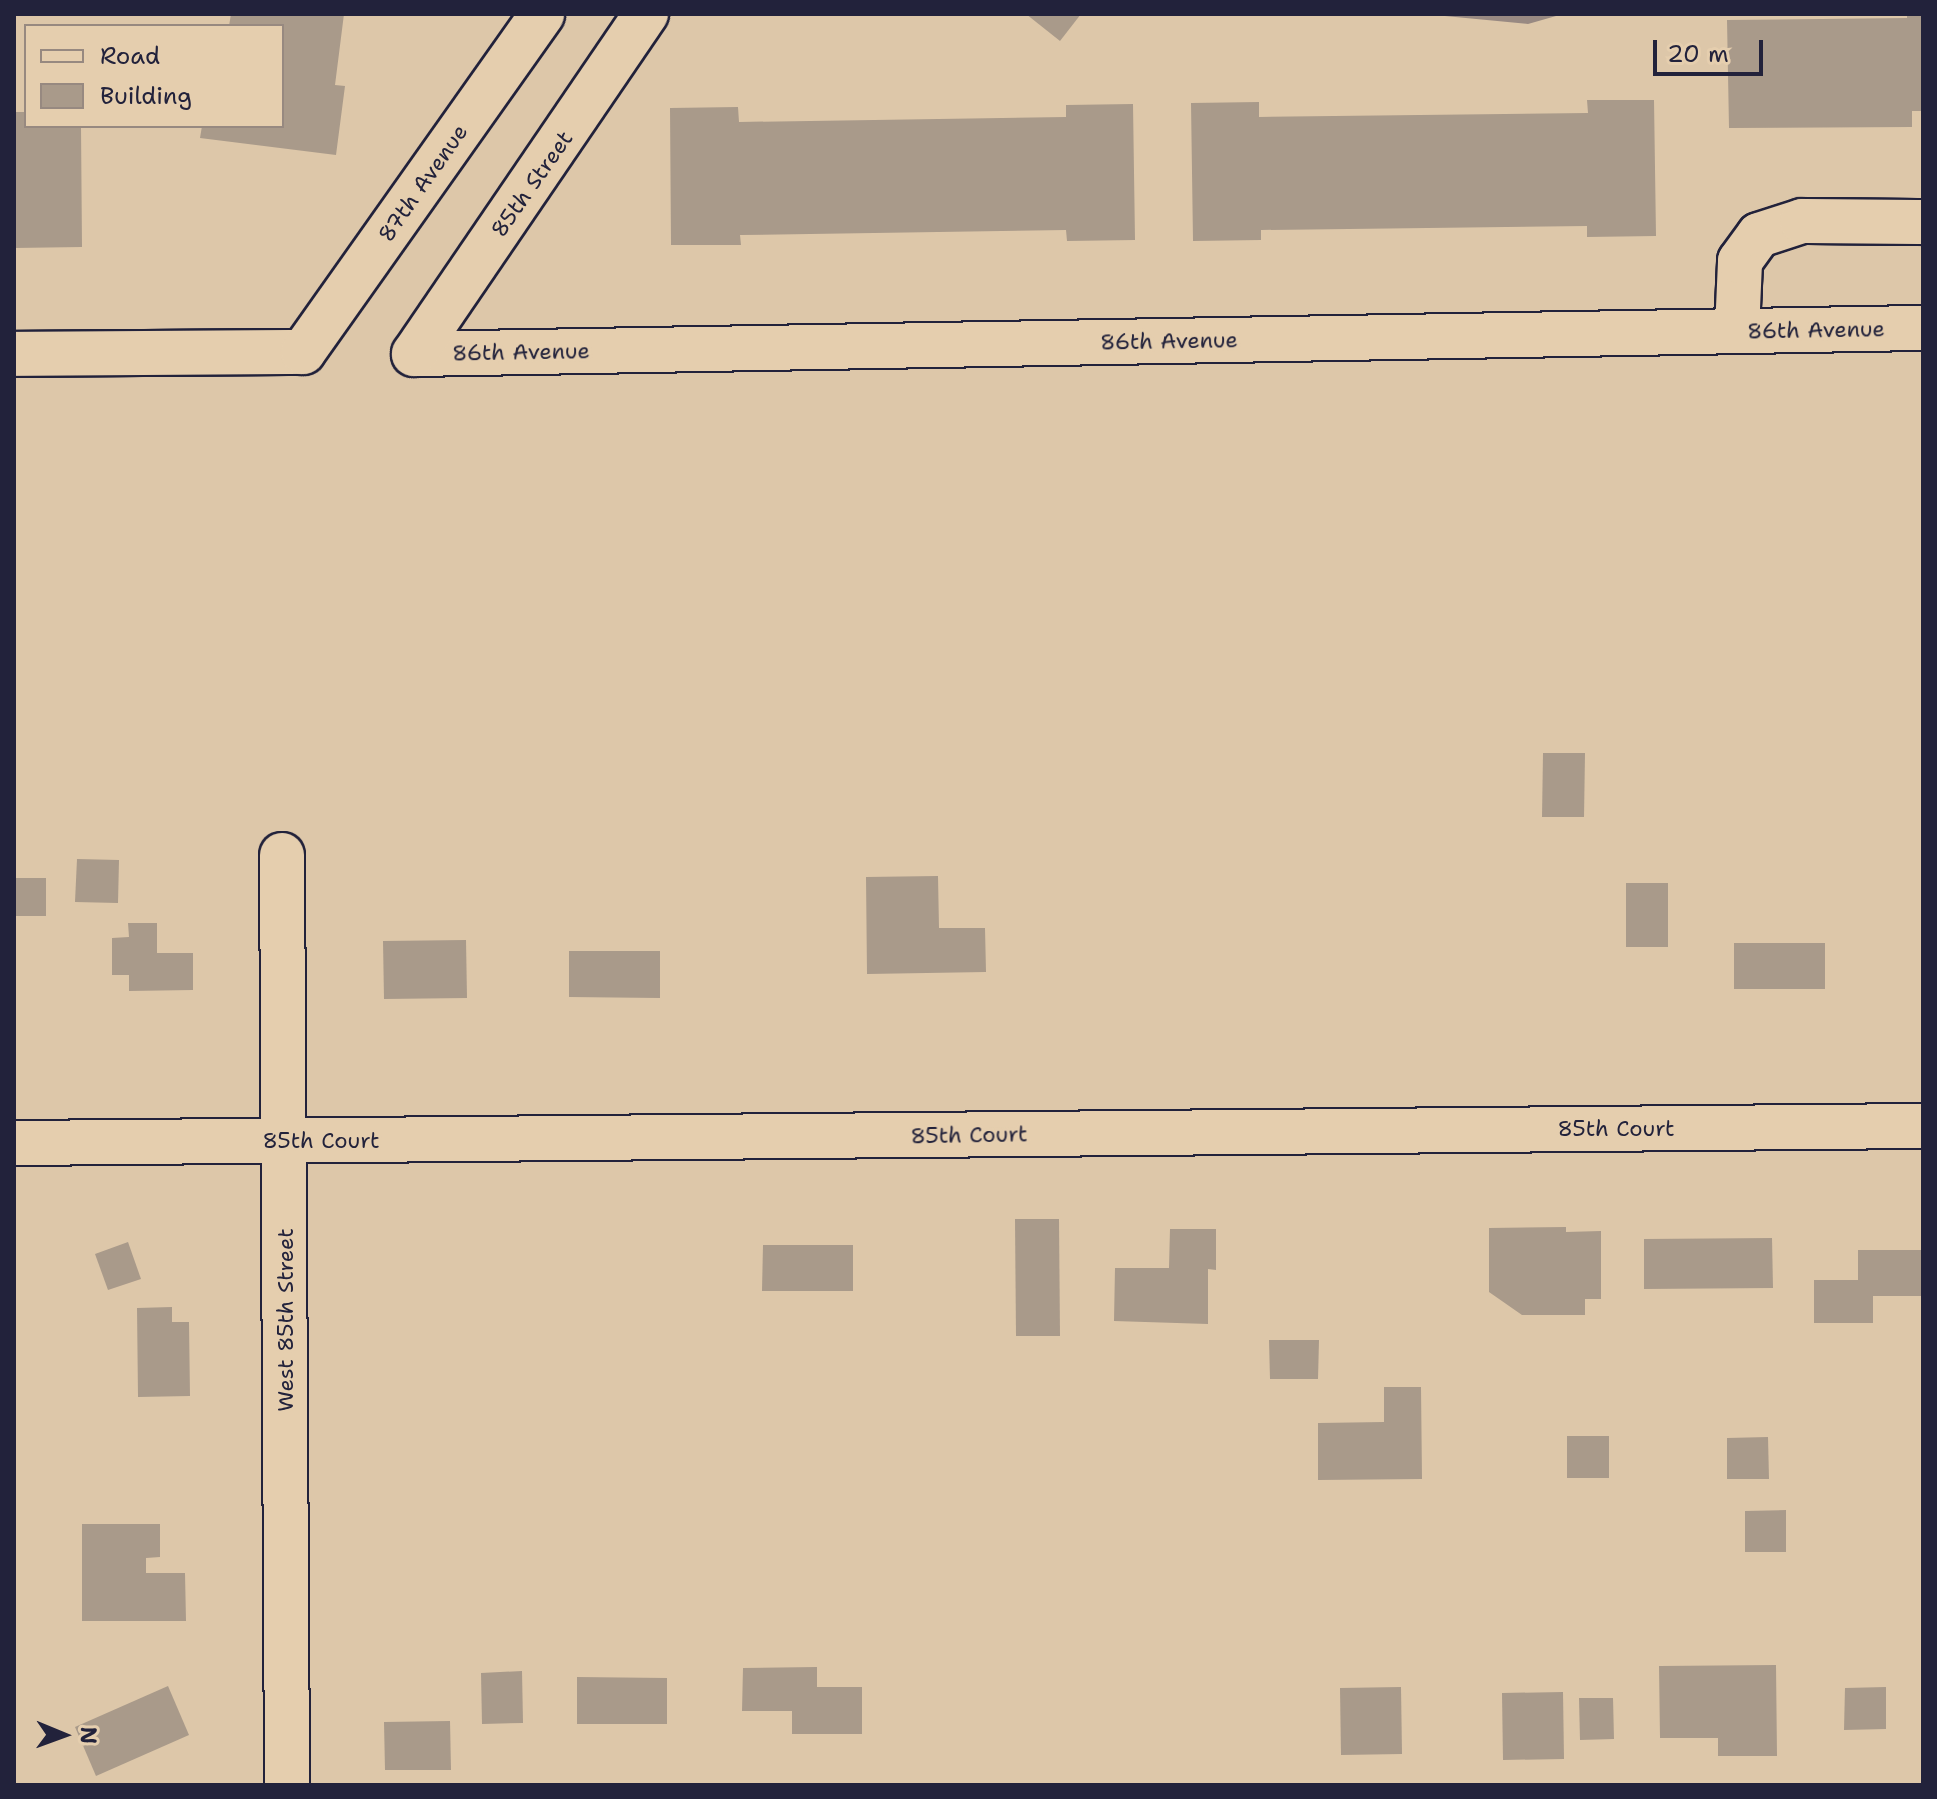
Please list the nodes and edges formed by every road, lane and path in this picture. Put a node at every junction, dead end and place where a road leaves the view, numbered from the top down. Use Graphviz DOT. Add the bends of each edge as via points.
graph roads {
  1 [pos="542,14"];
  2 [pos="646,14"];
  3 [pos="1923,222"];
  4 [pos="1923,328"];
  5 [pos="1737,331"];
  6 [pos="14,354"];
  7 [pos="414,354"];
  8 [pos="282,855"];
  9 [pos="1923,1126"];
  10 [pos="285,1142"];
  11 [pos="14,1143"];
  12 [pos="287,1785"];
  1 -- 6 [label="street, 87th Avenue" via="303,352"];
  2 -- 7 [label="street, 85th Street"];
  3 -- 5 [label="street" via="1802,221 1759,235 1740,261"];
  4 -- 5 [label="street, 86th Avenue"];
  5 -- 7 [label="street, 86th Avenue"];
  8 -- 10 [label="street, West 85th Street"];
  9 -- 10 [label="street, 85th Court"];
  10 -- 11 [label="street, 85th Court"];
  10 -- 12 [label="street, West 85th Street"];
}
